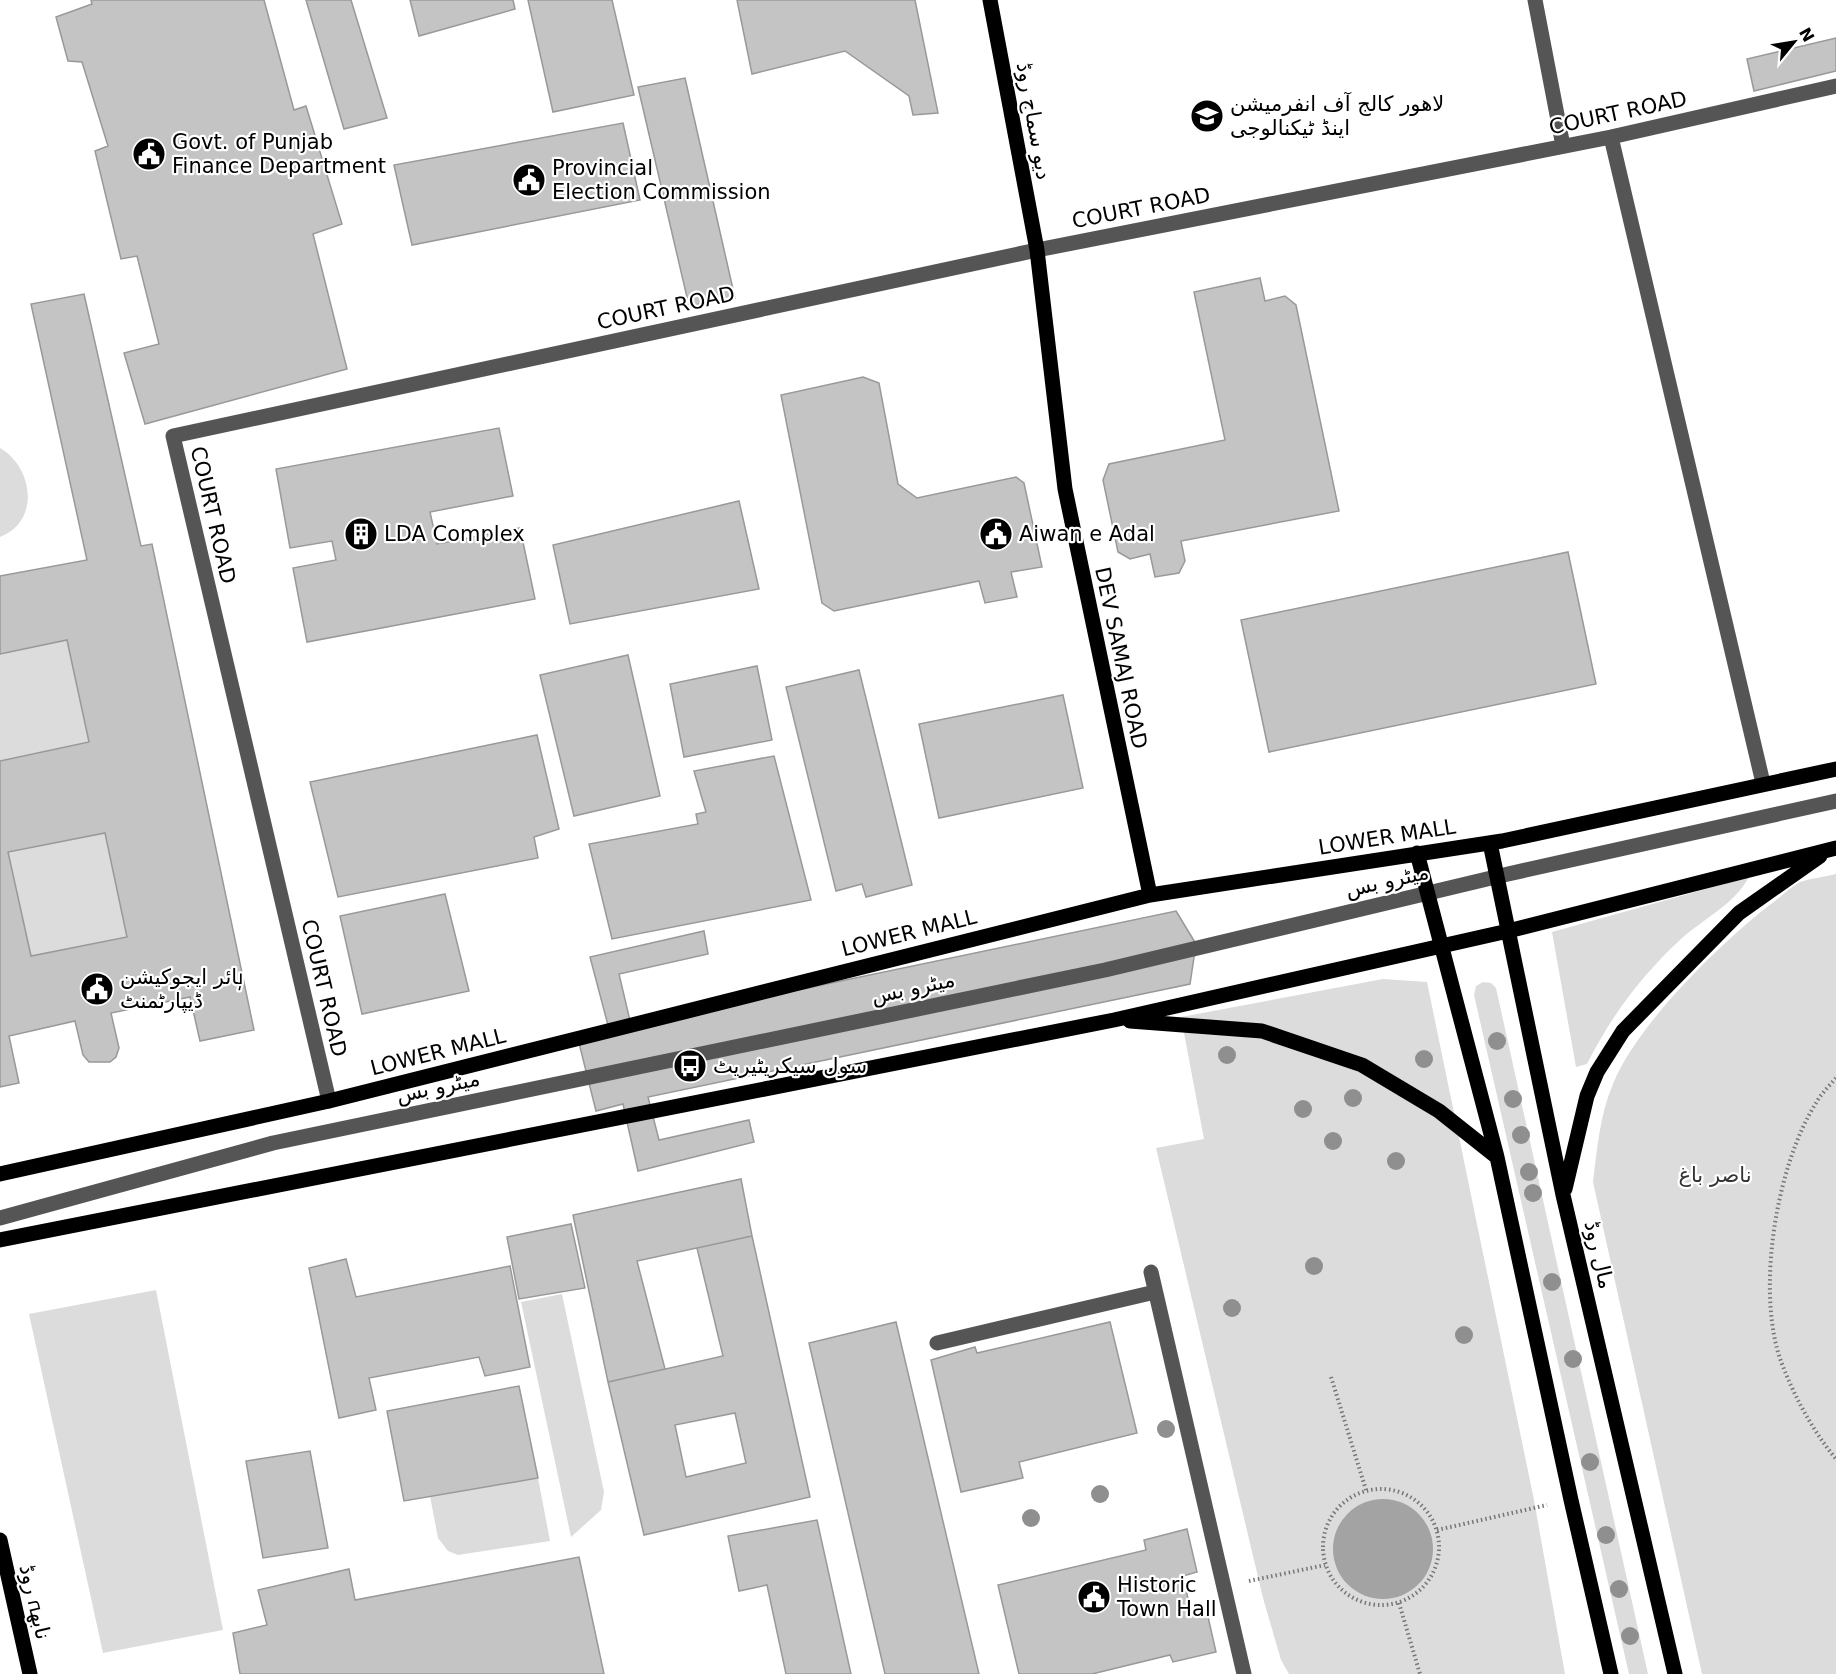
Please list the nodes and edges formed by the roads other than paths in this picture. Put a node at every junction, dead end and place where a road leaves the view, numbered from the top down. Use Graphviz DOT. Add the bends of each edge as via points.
graph roads {
  1 [pos="990,0"];
  2 [pos="1535,0"];
  3 [pos="1836,86"];
  4 [pos="1611,137"];
  5 [pos="1563,146"];
  6 [pos="1037,250"];
  7 [pos="1836,769"];
  8 [pos="1763,783"];
  9 [pos="1836,801"];
  10 [pos="1490,843"];
  11 [pos="1832,849"];
  12 [pos="1418,853"];
  13 [pos="1149,895"];
  14 [pos="1508,931"];
  15 [pos="1441,946"];
  16 [pos="1114,1020"];
  17 [pos="329,1101"];
  18 [pos="1497,1157"];
  19 [pos="0,1174"];
  20 [pos="1563,1195"];
  21 [pos="0,1218"];
  22 [pos="0,1240"];
  23 [pos="1151,1272"];
  24 [pos="1155,1292"];
  25 [pos="937,1342"];
  26 [pos="0,1540"];
  27 [pos="30,1674"];
  28 [pos="1244,1674"];
  29 [pos="1611,1674"];
  30 [pos="1675,1674"];
  1 -- 6 [label="main road, دیو سماج روڈ"];
  2 -- 5 [label="street"];
  3 -- 4 [label="street, COURT ROAD"];
  4 -- 5 [label="street, COURT ROAD"];
  4 -- 8 [label="street"];
  5 -- 6 [label="street, COURT ROAD"];
  6 -- 13 [label="main road, DEV SAMAJ ROAD" via="1065,489"];
  6 -- 17 [label="street, COURT ROAD" via="173,436"];
  7 -- 8 [label="main road, LOWER MALL"];
  8 -- 10 [label="main road, LOWER MALL"];
  9 -- 21 [label="street, میٹرو بس" via="1104,970 273,1143"];
  10 -- 12 [label="main road, LOWER MALL"];
  10 -- 14 [label="main road, مال روڈ"];
  11 -- 14 [label="main road"];
  11 -- 20 [label="main road" via="1738,913 1623,1031 1587,1096"];
  12 -- 13 [label="main road, LOWER MALL"];
  12 -- 15 [label="main road"];
  13 -- 17 [label="main road, LOWER MALL"];
  14 -- 15 [label="main road"];
  14 -- 20 [label="main road, مال روڈ"];
  15 -- 16 [label="main road"];
  15 -- 18 [label="main road"];
  16 -- 18 [label="main road" via="1262,1031 1362,1065 1439,1111"];
  16 -- 22 [label="main road"];
  17 -- 19 [label="main road, LOWER MALL"];
  18 -- 29 [label="main road"];
  20 -- 30 [label="main road, مال روڈ"];
  23 -- 24 [label="street"];
  24 -- 25 [label="street"];
  24 -- 28 [label="street"];
  26 -- 27 [label="main road, نابھہ روڈ"];
}
